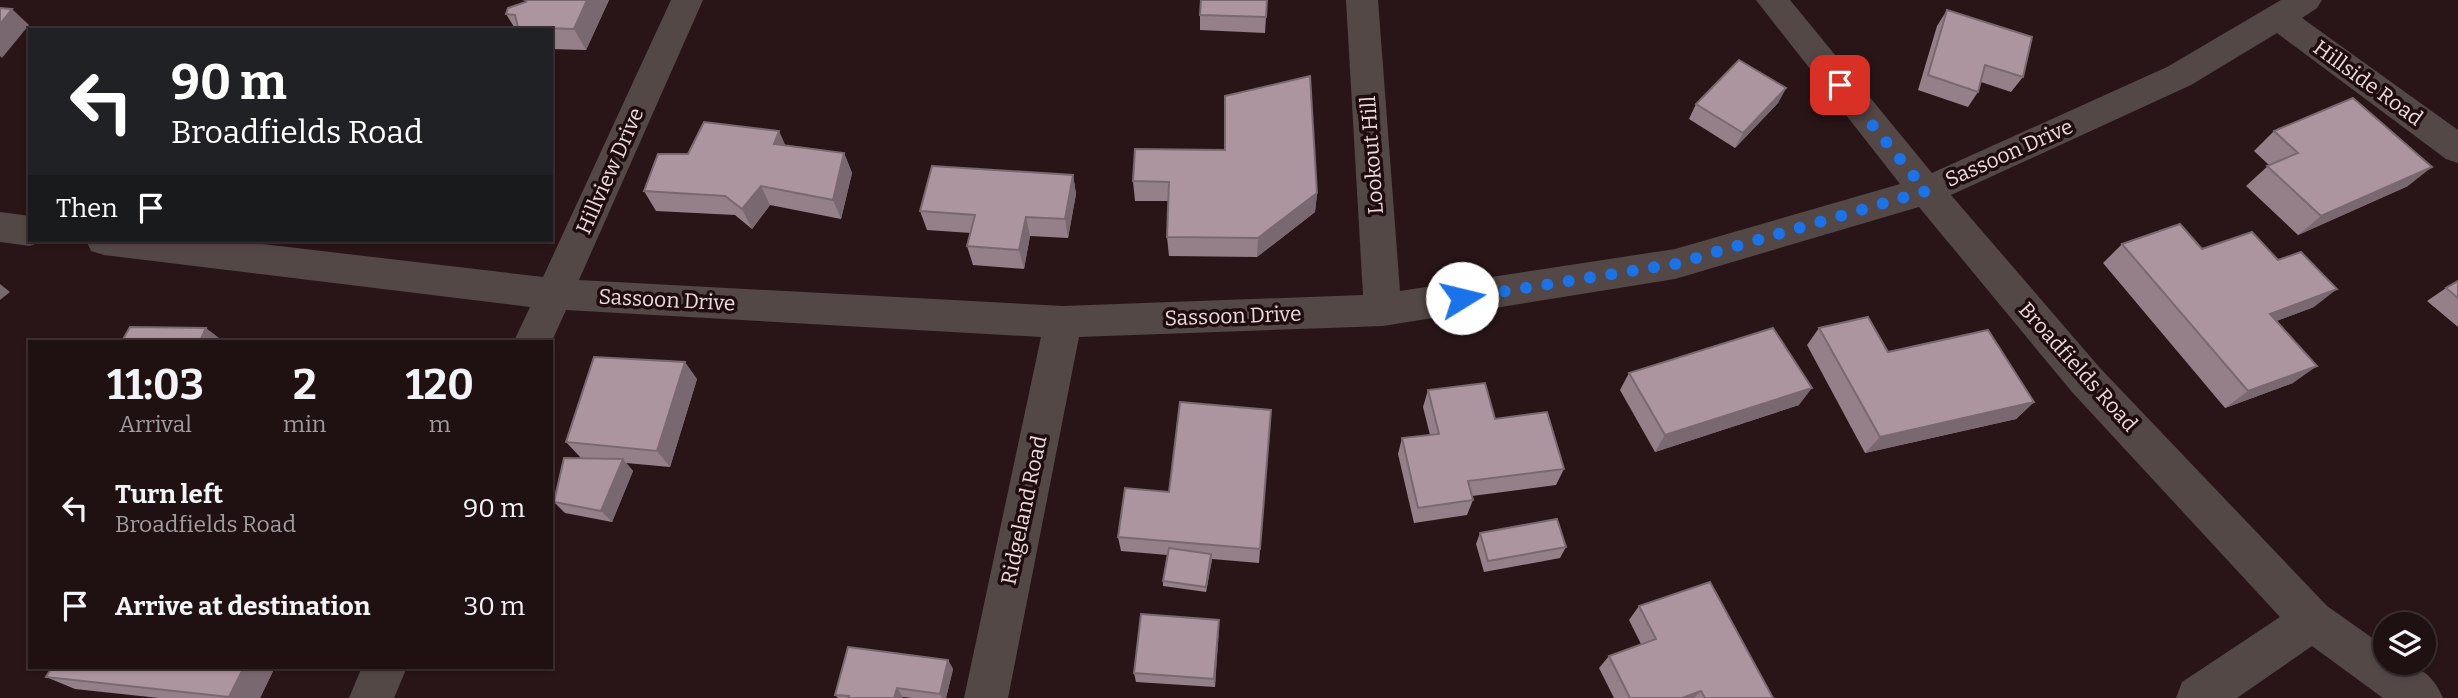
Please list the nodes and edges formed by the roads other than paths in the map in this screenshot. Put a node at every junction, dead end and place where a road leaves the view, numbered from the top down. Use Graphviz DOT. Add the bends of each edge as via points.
graph roads {
  1 [pos="687,0"];
  2 [pos="1362,0"];
  3 [pos="1772,0"];
  4 [pos="2292,8"];
  5 [pos="2458,149"];
  6 [pos="1926,191"];
  7 [pos="0,227"];
  8 [pos="28,231"];
  9 [pos="121,242"];
  10 [pos="555,294"];
  11 [pos="1383,310"];
  12 [pos="1063,322"];
  13 [pos="533,340"];
  14 [pos="2312,621"];
  15 [pos="384,669"];
  16 [pos="371,698"];
  17 [pos="986,698"];
  18 [pos="2198,698"];
  19 [pos="2421,698"];
  1 -- 10 [label="street, Hillview Drive"];
  2 -- 11 [label="street, Lookout Hill"];
  3 -- 6 [label="street, Broadfields Road"];
  4 -- 5 [label="street, Hillside Road"];
  4 -- 6 [label="street, Sassoon Drive" via="2179,76"];
  6 -- 11 [label="street, Sassoon Drive" via="1675,264"];
  6 -- 14 [label="street, Broadfields Road" via="2086,380"];
  7 -- 8 [label="street"];
  9 -- 10 [label="street, Sassoon Drive"];
  10 -- 12 [label="street, Sassoon Drive"];
  10 -- 13 [label="street, Hillview Drive"];
  11 -- 12 [label="street, Sassoon Drive"];
  12 -- 17 [label="street, Ridgeland Road"];
  14 -- 18 [label="street"];
  14 -- 19 [label="street, Broadfields Road"];
  15 -- 16 [label="street"];
}
